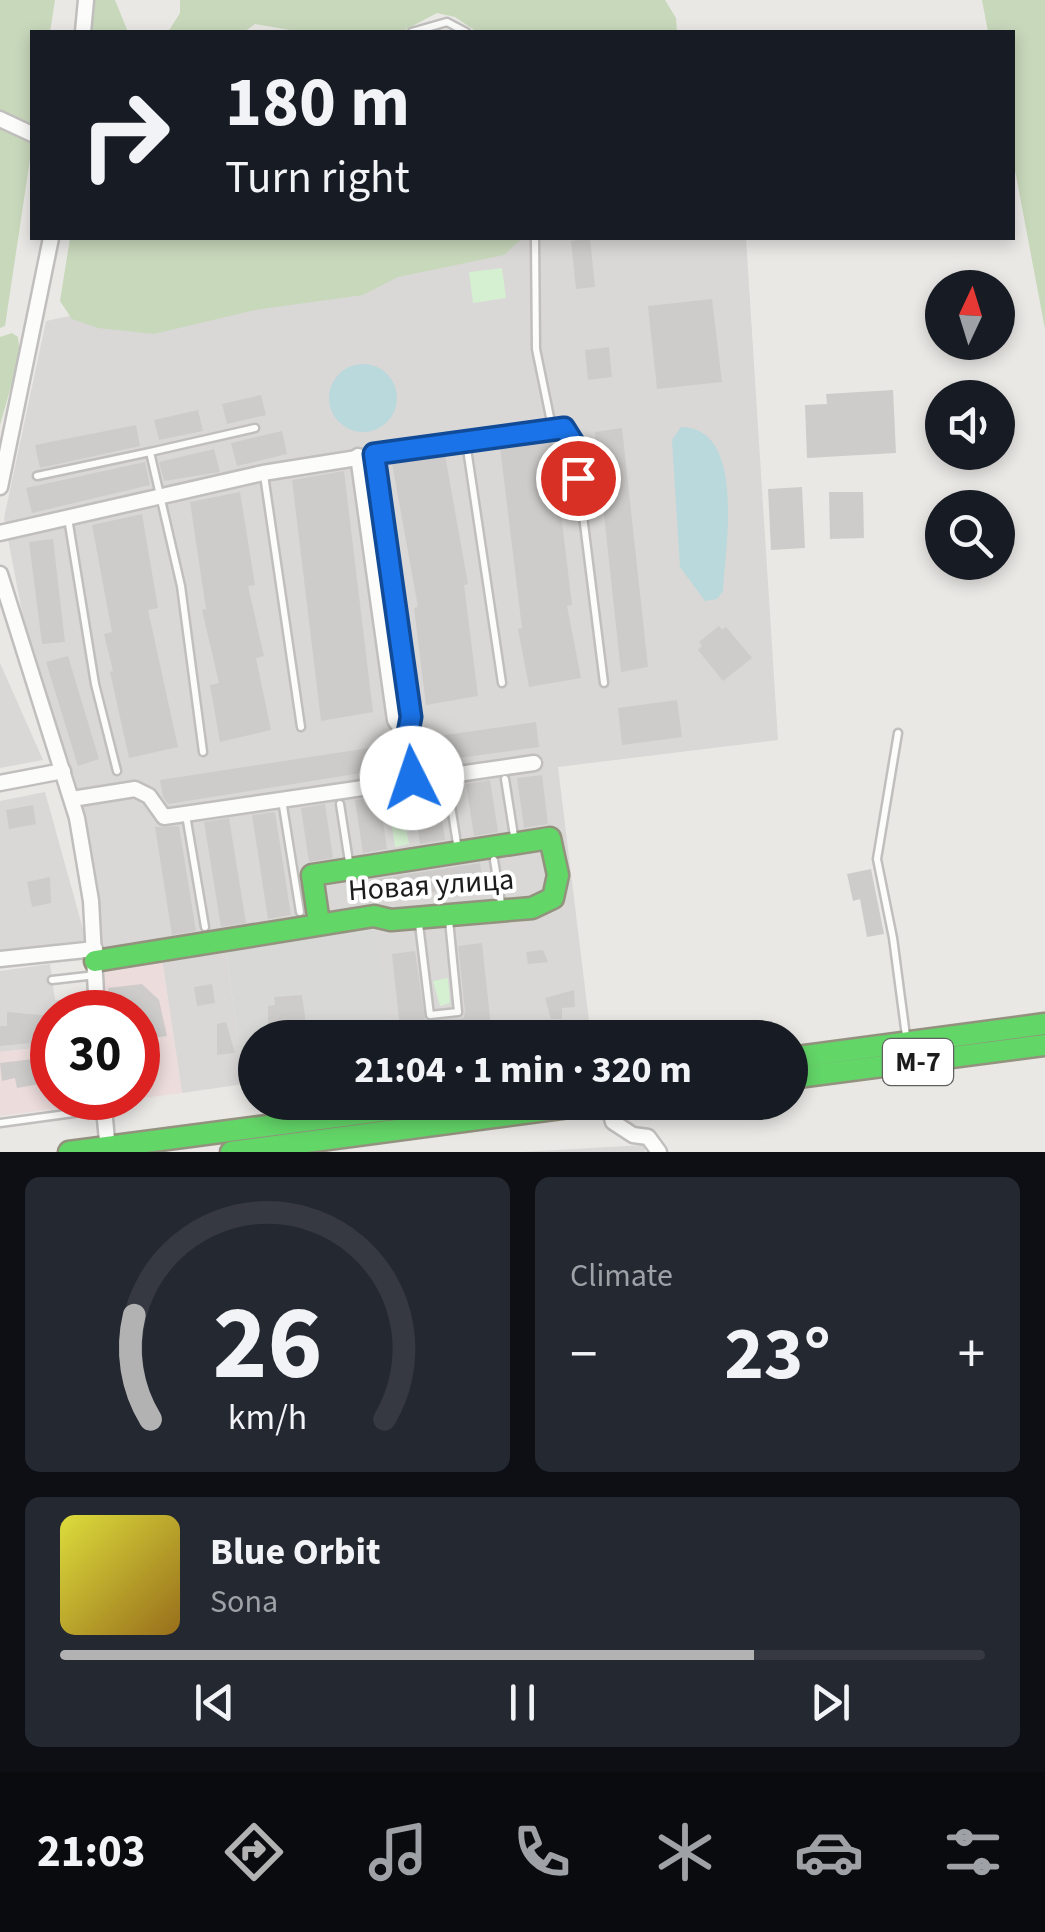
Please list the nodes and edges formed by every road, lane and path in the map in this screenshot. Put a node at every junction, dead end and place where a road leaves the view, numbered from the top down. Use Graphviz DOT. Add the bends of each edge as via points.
graph roads {
  1 [pos="86,0"];
  2 [pos="83,30"];
  3 [pos="419,30"];
  4 [pos="462,30"];
  5 [pos="0,119"];
  6 [pos="30,133"];
  7 [pos="51,240"];
  8 [pos="536,240"];
  9 [pos="552,427"];
  10 [pos="255,428"];
  11 [pos="466,440"];
  12 [pos="4,447"];
  13 [pos="150,452"];
  14 [pos="366,455"];
  15 [pos="264,473"];
  16 [pos="37,476"];
  17 [pos="0,487"];
  18 [pos="164,496"];
  19 [pos="68,516"];
  20 [pos="0,534"];
  21 [pos="1,580"];
  22 [pos="604,683"];
  23 [pos="502,684"];
  24 [pos="301,727"];
  25 [pos="898,732"];
  26 [pos="203,752"];
  27 [pos="534,763"];
  28 [pos="118,771"];
  29 [pos="62,772"];
  30 [pos="412,778"];
  31 [pos="505,780"];
  32 [pos="0,783"];
  33 [pos="448,787"];
  34 [pos="282,798"];
  35 [pos="72,799"];
  36 [pos="340,804"];
  37 [pos="186,814"];
  38 [pos="515,844"];
  39 [pos="458,852"];
  40 [pos="494,860"];
  41 [pos="350,869"];
  42 [pos="502,910"];
  43 [pos="300,912"];
  44 [pos="448,914"];
  45 [pos="418,918"];
  46 [pos="319,924"];
  47 [pos="205,927"];
  48 [pos="0,959"];
  49 [pos="95,962"];
  50 [pos="52,980"];
  51 [pos="96,990"];
  52 [pos="1045,1024"];
  53 [pos="906,1042"];
  54 [pos="1045,1045"];
  55 [pos="808,1056"];
  56 [pos="808,1076"];
  57 [pos="30,1117"];
  58 [pos="105,1120"];
  59 [pos="339,1120"];
  60 [pos="472,1120"];
  61 [pos="612,1120"];
  62 [pos="0,1123"];
  63 [pos="191,1144"];
  64 [pos="108,1149"];
  65 [pos="69,1152"];
  66 [pos="231,1152"];
  67 [pos="658,1152"];
  1 -- 2 [label="street"];
  3 -- 4 [label="lane" via="447,22"];
  5 -- 6 [label="street"];
  7 -- 12 [label="street"];
  8 -- 9 [label="lane" via="536,349"];
  9 -- 11 [label="street"];
  9 -- 22 [label="lane" via="571,434 574,444"];
  10 -- 13 [label="lane"];
  11 -- 14 [label="street"];
  11 -- 23 [label="lane"];
  12 -- 17 [label="street"];
  13 -- 16 [label="lane"];
  13 -- 18 [label="lane"];
  14 -- 15 [label="street"];
  14 -- 30 [label="street" via="394,650 411,717"];
  15 -- 18 [label="street"];
  15 -- 24 [label="lane"];
  18 -- 19 [label="street"];
  18 -- 26 [label="lane"];
  19 -- 20 [label="street"];
  19 -- 28 [label="lane" via="95,684"];
  21 -- 29 [label="street"];
  25 -- 53 [label="lane" via="877,859"];
  27 -- 30 [label="street"];
  29 -- 32 [label="street"];
  29 -- 35 [label="street"];
  30 -- 34 [label="street"];
  31 -- 38 [label="lane"];
  33 -- 39 [label="lane"];
  34 -- 37 [label="street"];
  34 -- 43 [label="lane"];
  35 -- 37 [label="street" via="136,790 164,817"];
  35 -- 49 [label="street"];
  36 -- 41 [label="lane"];
  37 -- 47 [label="lane"];
  38 -- 39 [label="main road, Новая улица"];
  38 -- 42 [label="main road, Новая улица" via="550,838 558,875 553,898"];
  39 -- 41 [label="main road, Новая улица"];
  40 -- 42 [label="lane"];
  41 -- 46 [label="main road, Новая улица" via="312,875"];
  42 -- 44 [label="main road, Новая улица"];
  44 -- 45 [label="main road, Новая улица"];
  44 -- 45 [label="lane" via="458,1012 430,1015"];
  45 -- 46 [label="main road, Новая улица"];
  46 -- 49 [label="main road, Новая улица"];
  48 -- 49 [label="street"];
  49 -- 50 [label="lane"];
  49 -- 51 [label="street"];
  52 -- 53 [label="main road, М-7"];
  53 -- 55 [label="main road, М-7"];
  54 -- 56 [label="main road, М-7"];
  57 -- 62 [label="lane"];
  58 -- 64 [label="street"];
  59 -- 63 [label="main road"];
  60 -- 66 [label="main road"];
  61 -- 67 [label="street" via="648,1138"];
  63 -- 64 [label="main road"];
  64 -- 65 [label="main road"];
}
